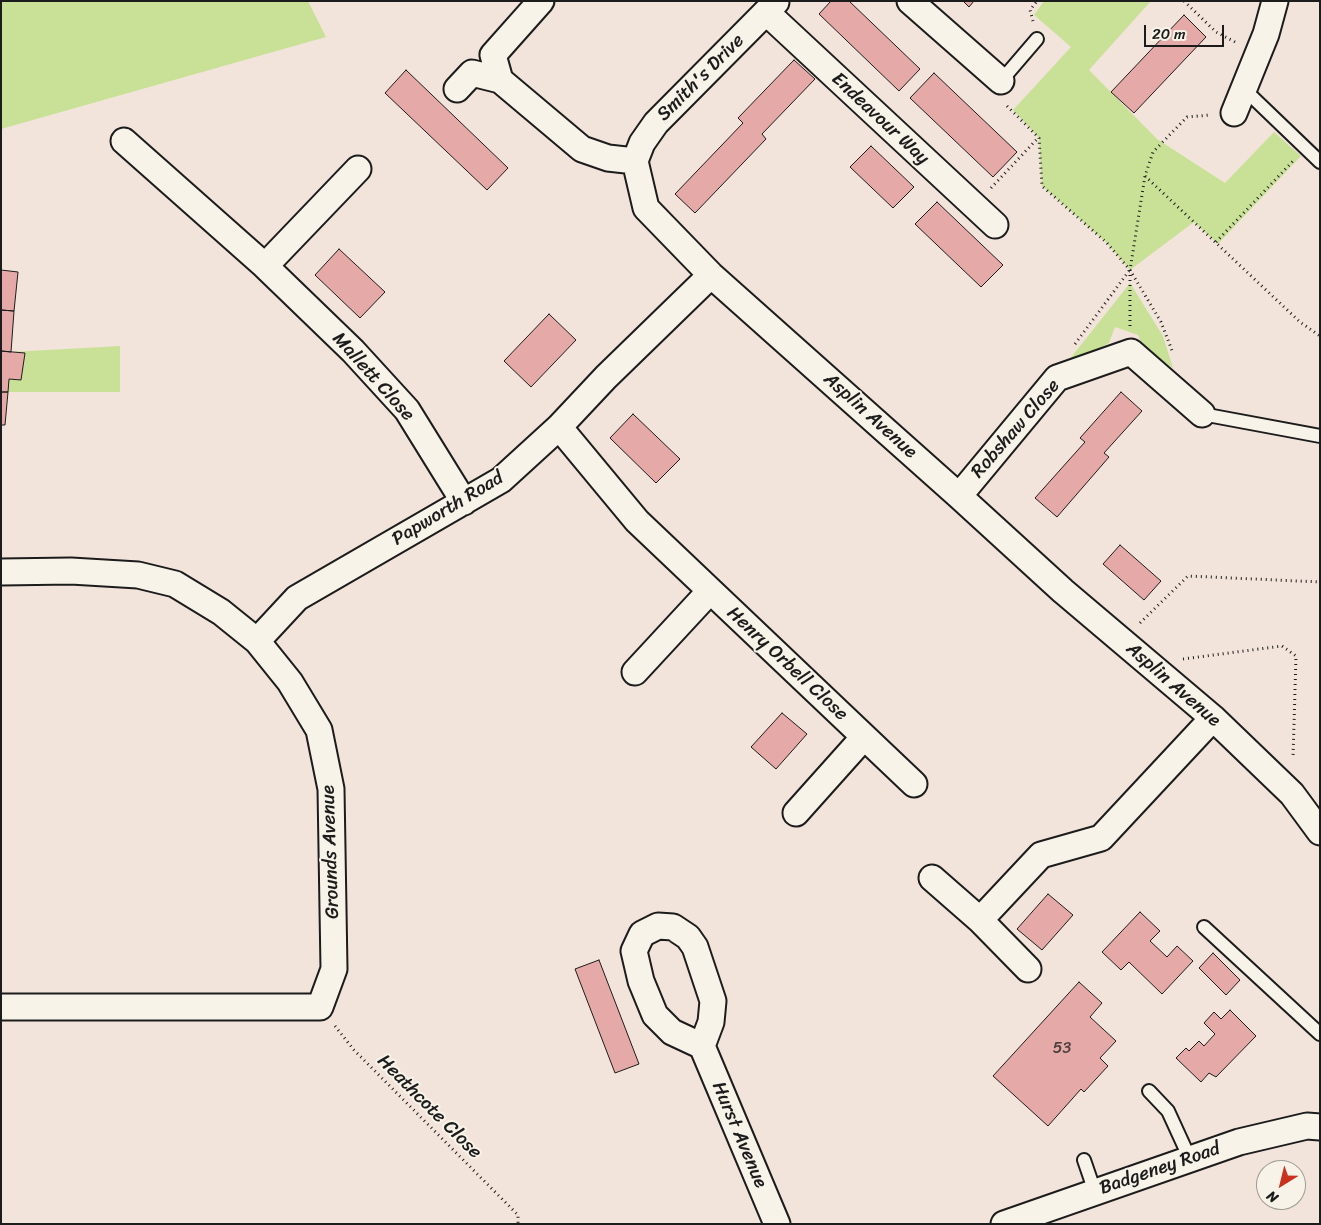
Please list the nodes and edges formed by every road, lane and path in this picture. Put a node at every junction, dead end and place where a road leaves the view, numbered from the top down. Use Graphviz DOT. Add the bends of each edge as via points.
graph roads {
  1 [pos="541,1"];
  2 [pos="910,1"];
  3 [pos="1184,1"];
  4 [pos="1275,1"];
  5 [pos="771,7"];
  6 [pos="1037,39"];
  7 [pos="1259,52"];
  8 [pos="500,80"];
  9 [pos="1001,81"];
  10 [pos="457,89"];
  11 [pos="1244,89"];
  12 [pos="1234,113"];
  13 [pos="1038,138"];
  14 [pos="124,141"];
  15 [pos="1305,148"];
  16 [pos="635,161"];
  17 [pos="1320,162"];
  18 [pos="358,169"];
  19 [pos="1145,176"];
  20 [pos="974,206"];
  21 [pos="995,225"];
  22 [pos="1216,242"];
  23 [pos="265,266"];
  24 [pos="1130,270"];
  25 [pos="711,275"];
  26 [pos="1320,336"];
  27 [pos="1131,352"];
  28 [pos="1175,357"];
  29 [pos="1057,378"];
  30 [pos="1202,414"];
  31 [pos="559,427"];
  32 [pos="1320,436"];
  33 [pos="959,496"];
  34 [pos="464,502"];
  35 [pos="1,572"];
  36 [pos="1320,582"];
  37 [pos="710,591"];
  38 [pos="257,641"];
  39 [pos="1121,641"];
  40 [pos="1148,663"];
  41 [pos="634,672"];
  42 [pos="1213,718"];
  43 [pos="864,737"];
  44 [pos="914,784"];
  45 [pos="1292,794"];
  46 [pos="796,813"];
  47 [pos="1320,832"];
  48 [pos="932,878"];
  49 [pos="980,920"];
  50 [pos="1204,927"];
  51 [pos="1028,969"];
  52 [pos="1,1007"];
  53 [pos="320,1007"];
  54 [pos="1320,1034"];
  55 [pos="702,1046"];
  56 [pos="1150,1091"];
  57 [pos="1320,1127"];
  58 [pos="1190,1159"];
  59 [pos="1084,1160"];
  60 [pos="1094,1192"];
  61 [pos="518,1224"];
  62 [pos="777,1224"];
  63 [pos="1004,1224"];
  1 -- 8 [label="street" via="493,55"];
  2 -- 9 [label="street"];
  3 -- 7 [label="path" via="1216,32"];
  4 -- 7 [label="street"];
  5 -- 16 [label="street, Smith's Drive" via="656,123 642,143"];
  5 -- 20 [label="street, Endeavour Way"];
  6 -- 9 [label="lane"];
  7 -- 11 [label="street"];
  8 -- 10 [label="street" via="472,73"];
  8 -- 16 [label="street" via="582,148 608,158"];
  9 -- 13 [label="path" via="1007,105"];
  11 -- 12 [label="street"];
  11 -- 15 [label="lane"];
  12 -- 19 [label="path" via="1187,117 1153,152"];
  13 -- 20 [label="path"];
  13 -- 24 [label="path" via="1042,186 1107,243"];
  14 -- 23 [label="street, Mallett Close"];
  15 -- 17 [label="lane"];
  15 -- 22 [label="path"];
  16 -- 25 [label="street, Asplin Avenue" via="646,208"];
  18 -- 23 [label="street"];
  19 -- 22 [label="path"];
  19 -- 24 [label="path"];
  20 -- 21 [label="street, Endeavour Way"];
  22 -- 26 [label="path" via="1300,322"];
  23 -- 34 [label="street, Mallett Close" via="353,351 408,410"];
  24 -- 27 [label="path"];
  24 -- 28 [label="path" via="1161,322"];
  24 -- 29 [label="path" via="1063,360"];
  25 -- 31 [label="street, Papworth Road" via="606,376"];
  25 -- 33 [label="street, Asplin Avenue"];
  27 -- 29 [label="street, Robshaw Close"];
  27 -- 30 [label="street"];
  29 -- 33 [label="street, Robshaw Close"];
  30 -- 32 [label="lane"];
  31 -- 34 [label="street, Papworth Road" via="501,480"];
  31 -- 37 [label="street, Henry Orbell Close" via="637,521"];
  33 -- 39 [label="street, Asplin Avenue"];
  34 -- 38 [label="street, Papworth Road" via="297,598"];
  35 -- 38 [label="street, Grounds Avenue" via="71,571 138,575 174,584 221,612"];
  36 -- 39 [label="path" via="1188,576"];
  37 -- 41 [label="street, Henry Orbell Close"];
  37 -- 43 [label="street, Henry Orbell Close"];
  38 -- 53 [label="street, Grounds Avenue" via="290,682 319,730 331,789 334,969"];
  39 -- 40 [label="street, Asplin Avenue"];
  40 -- 42 [label="street, Asplin Avenue"];
  40 -- 45 [label="path" via="1282,646 1296,656"];
  42 -- 45 [label="street, Asplin Avenue"];
  42 -- 49 [label="street" via="1101,838 1041,855"];
  43 -- 44 [label="street, Henry Orbell Close"];
  43 -- 46 [label="street, Henry Orbell Close"];
  45 -- 47 [label="street, Asplin Avenue"];
  48 -- 49 [label="street"];
  49 -- 51 [label="street"];
  50 -- 54 [label="lane"];
  52 -- 53 [label="street"];
  53 -- 61 [label="path, Heathcote Close" via="354,1050 518,1215"];
  55 -- 62 [label="street, Hurst Avenue"];
  56 -- 58 [label="lane" via="1168,1111"];
  57 -- 58 [label="street, Badgeney Road" via="1307,1126 1239,1142"];
  58 -- 60 [label="street, Badgeney Road"];
  59 -- 60 [label="lane"];
  60 -- 63 [label="street, Badgeney Road"];
}
